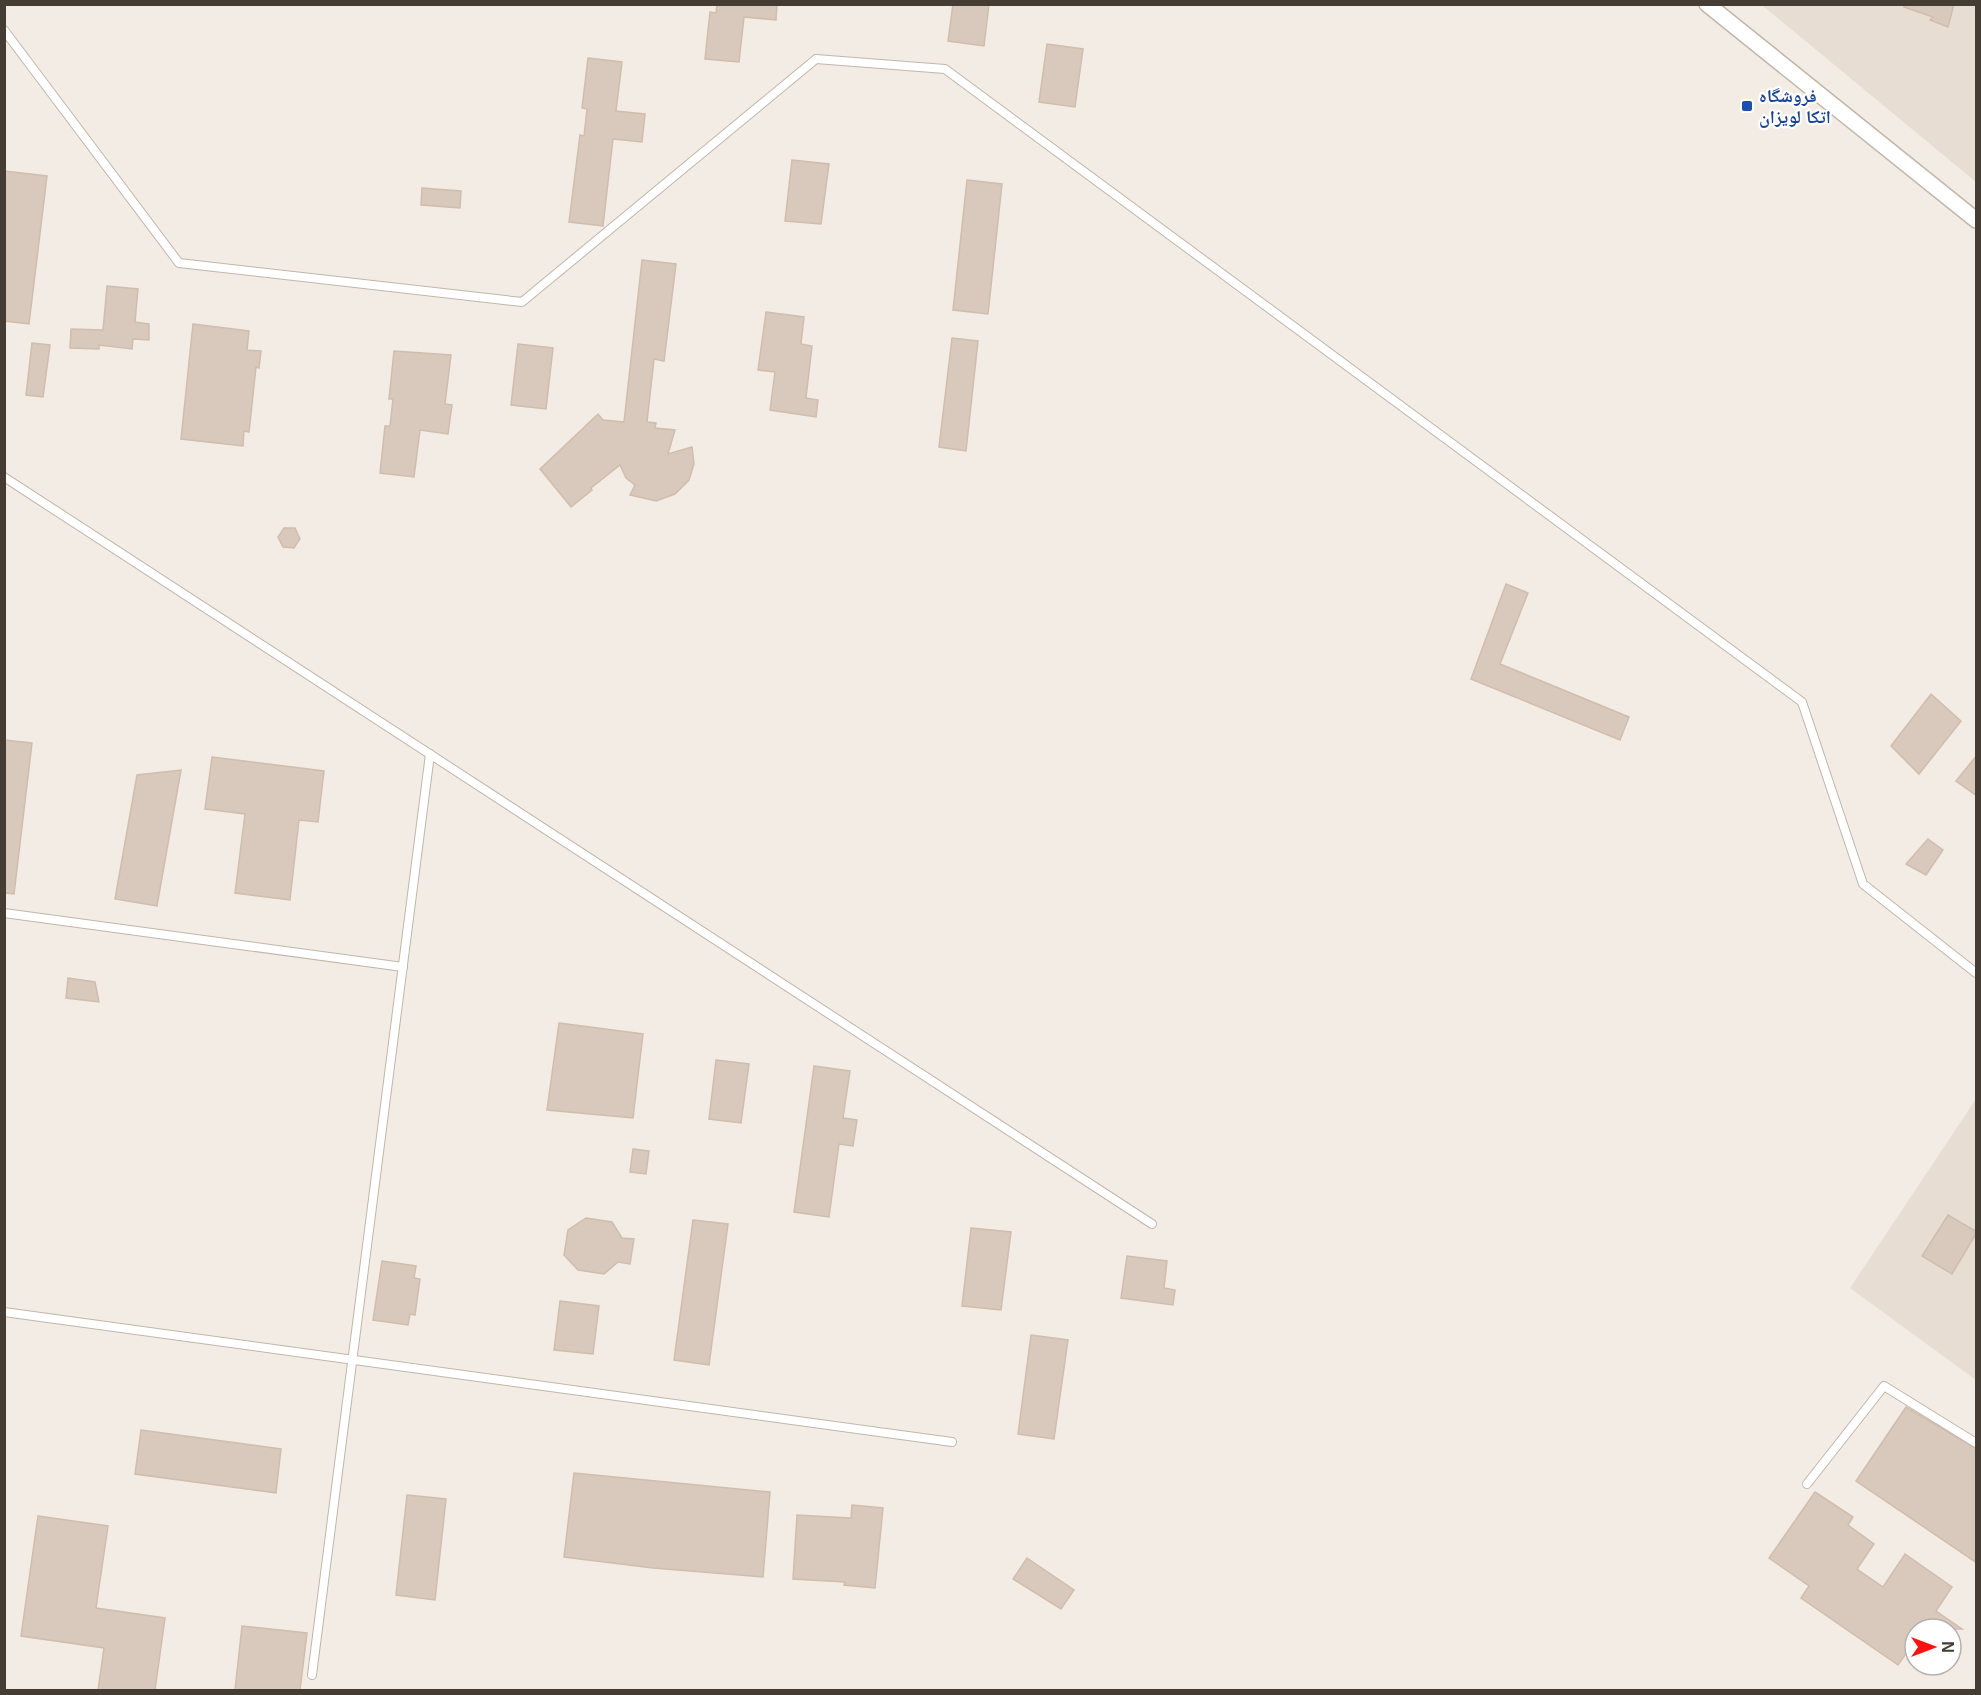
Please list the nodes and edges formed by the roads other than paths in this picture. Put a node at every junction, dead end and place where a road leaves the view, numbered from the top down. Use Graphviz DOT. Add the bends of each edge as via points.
graph roads {
  1 [pos="1707,4"];
  2 [pos="4,30"];
  3 [pos="1977,220"];
  4 [pos="4,477"];
  5 [pos="430,754"];
  6 [pos="4,913"];
  7 [pos="403,967"];
  8 [pos="1977,973"];
  9 [pos="1152,1224"];
  10 [pos="4,1312"];
  11 [pos="352,1360"];
  12 [pos="952,1442"];
  13 [pos="1977,1443"];
  14 [pos="1807,1484"];
  15 [pos="312,1675"];
  1 -- 3 [label="street"];
  2 -- 8 [label="lane" via="179,263 522,302 816,59 945,69 1802,702 1863,884"];
  4 -- 5 [label="lane"];
  5 -- 7 [label="lane"];
  5 -- 9 [label="lane"];
  6 -- 7 [label="lane"];
  7 -- 11 [label="lane"];
  10 -- 11 [label="lane"];
  11 -- 12 [label="lane"];
  11 -- 15 [label="lane"];
  13 -- 14 [label="lane" via="1884,1386"];
}
